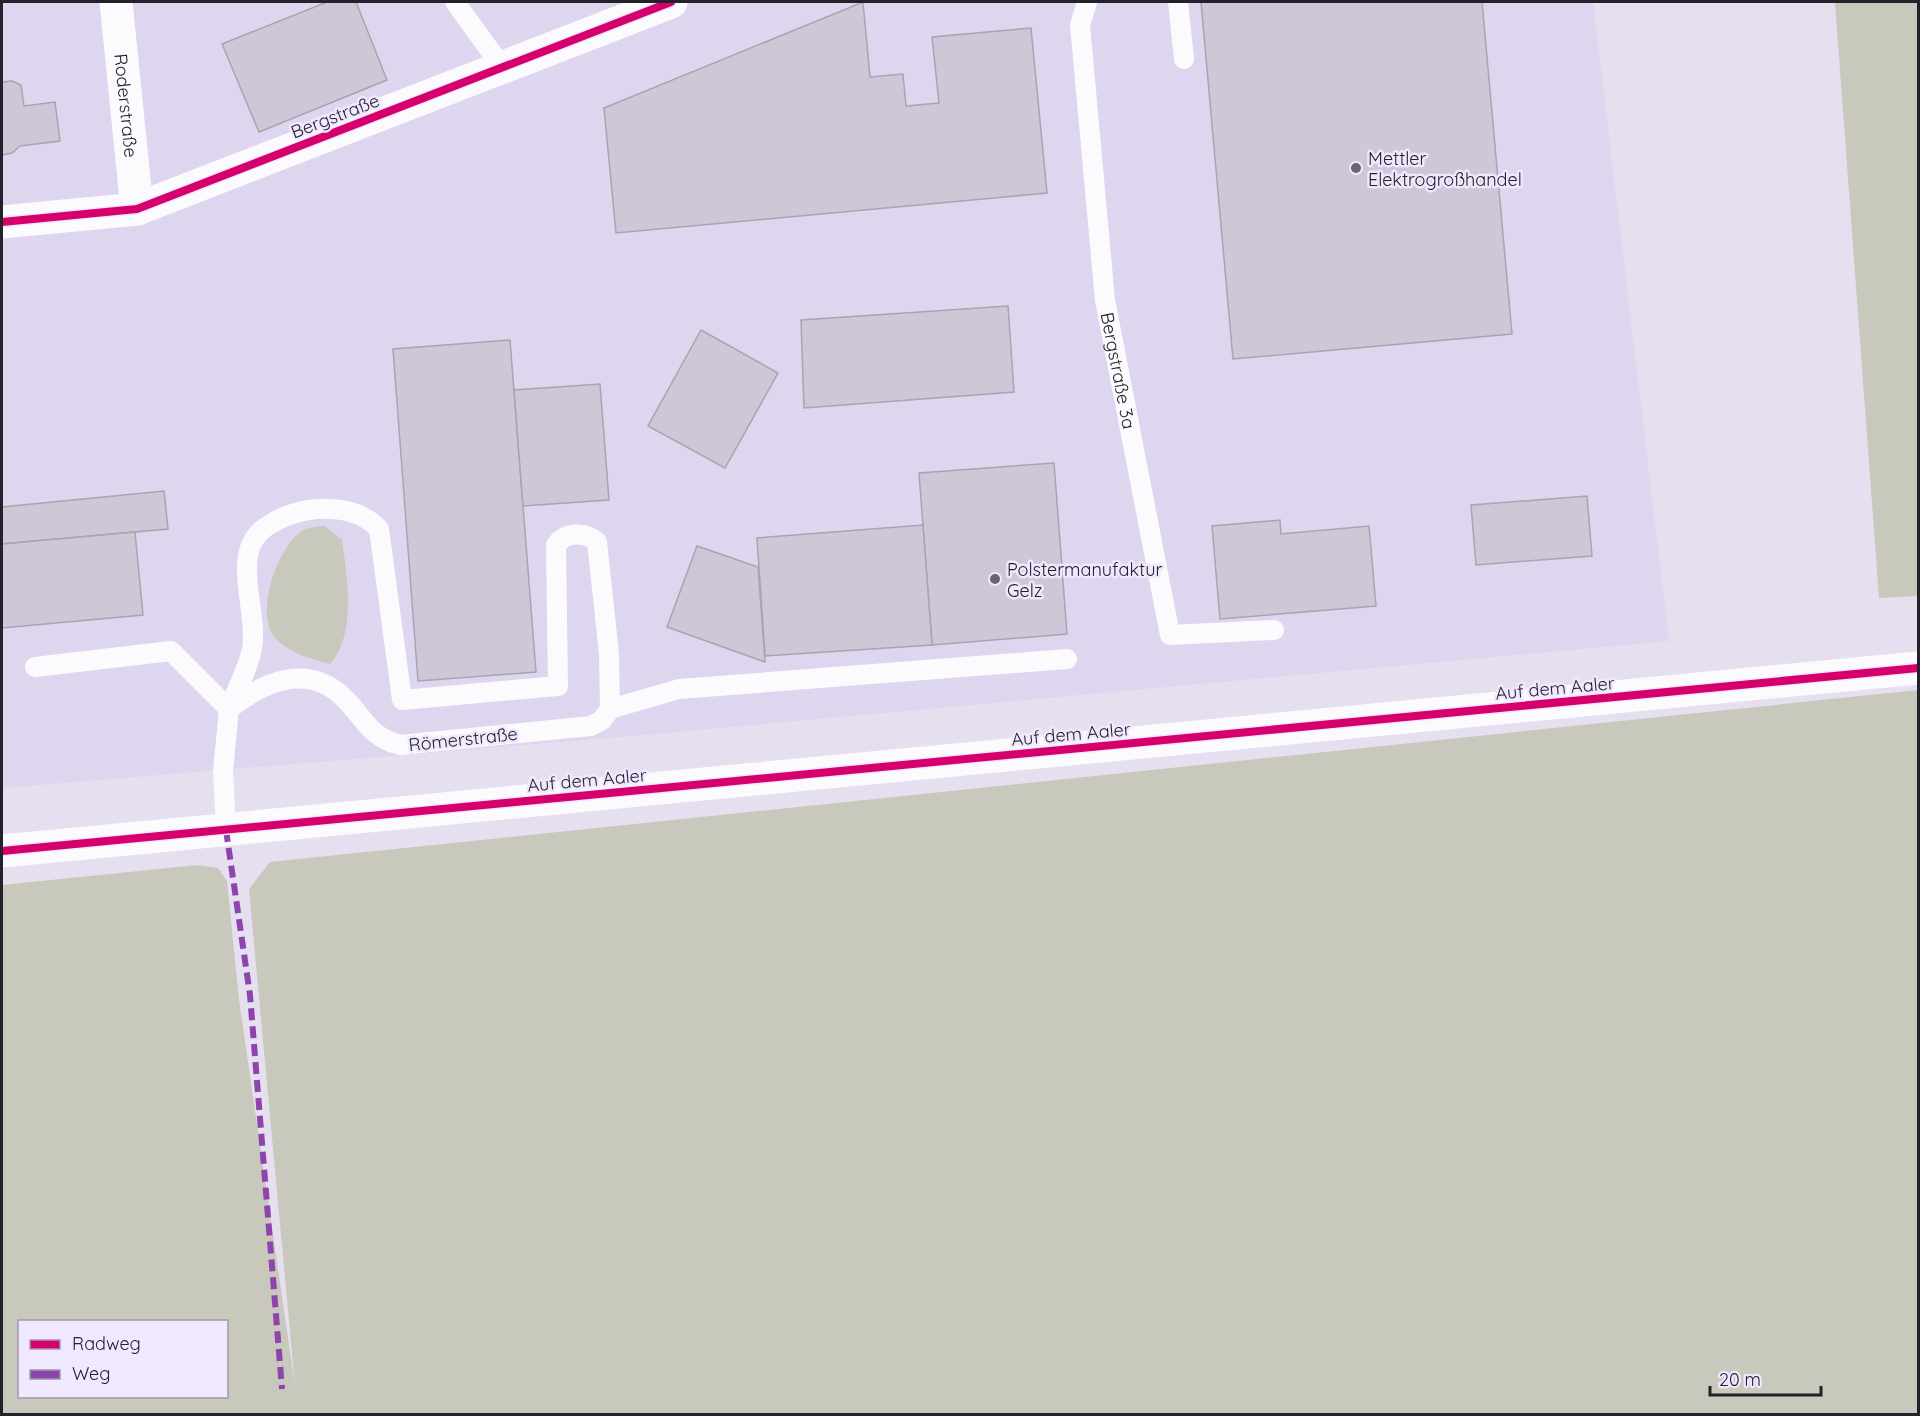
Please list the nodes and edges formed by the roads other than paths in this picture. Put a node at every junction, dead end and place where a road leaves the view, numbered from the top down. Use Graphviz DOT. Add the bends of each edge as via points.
graph roads {
  1 [pos="116,2"];
  2 [pos="455,2"];
  3 [pos="671,2"];
  4 [pos="1087,2"];
  5 [pos="1178,2"];
  6 [pos="1184,59"];
  7 [pos="502,67"];
  8 [pos="137,209"];
  9 [pos="2,222"];
  10 [pos="1274,630"];
  11 [pos="1067,659"];
  12 [pos="34,667"];
  13 [pos="1918,668"];
  14 [pos="229,709"];
  15 [pos="610,709"];
  16 [pos="226,830"];
  17 [pos="2,851"];
  1 -- 8 [label="street, Roderstraße"];
  2 -- 7 [label="lane"];
  3 -- 7 [label="street, Bergstraße"];
  4 -- 10 [label="lane, Bergstraße 3a" via="1080,25 1105,300 1170,635"];
  5 -- 6 [label="lane"];
  7 -- 8 [label="street, Bergstraße"];
  8 -- 9 [label="street, Bergstraße"];
  11 -- 15 [label="lane" via="679,689"];
  12 -- 14 [label="lane" via="171,651"];
  13 -- 16 [label="street, Auf dem Aaler"];
  14 -- 15 [label="lane, Römerstraße" via="275,681 299,676 322,682 343,696 371,731 400,746 591,726 603,720"];
  14 -- 15 [label="lane" via="252,648 248,552 257,532 287,514 317,509 367,516 379,529 402,700 558,686 556,545 565,537 592,537 597,542 609,654"];
  14 -- 16 [label="lane" via="223,771"];
  16 -- 17 [label="street, Auf dem Aaler"];
}
